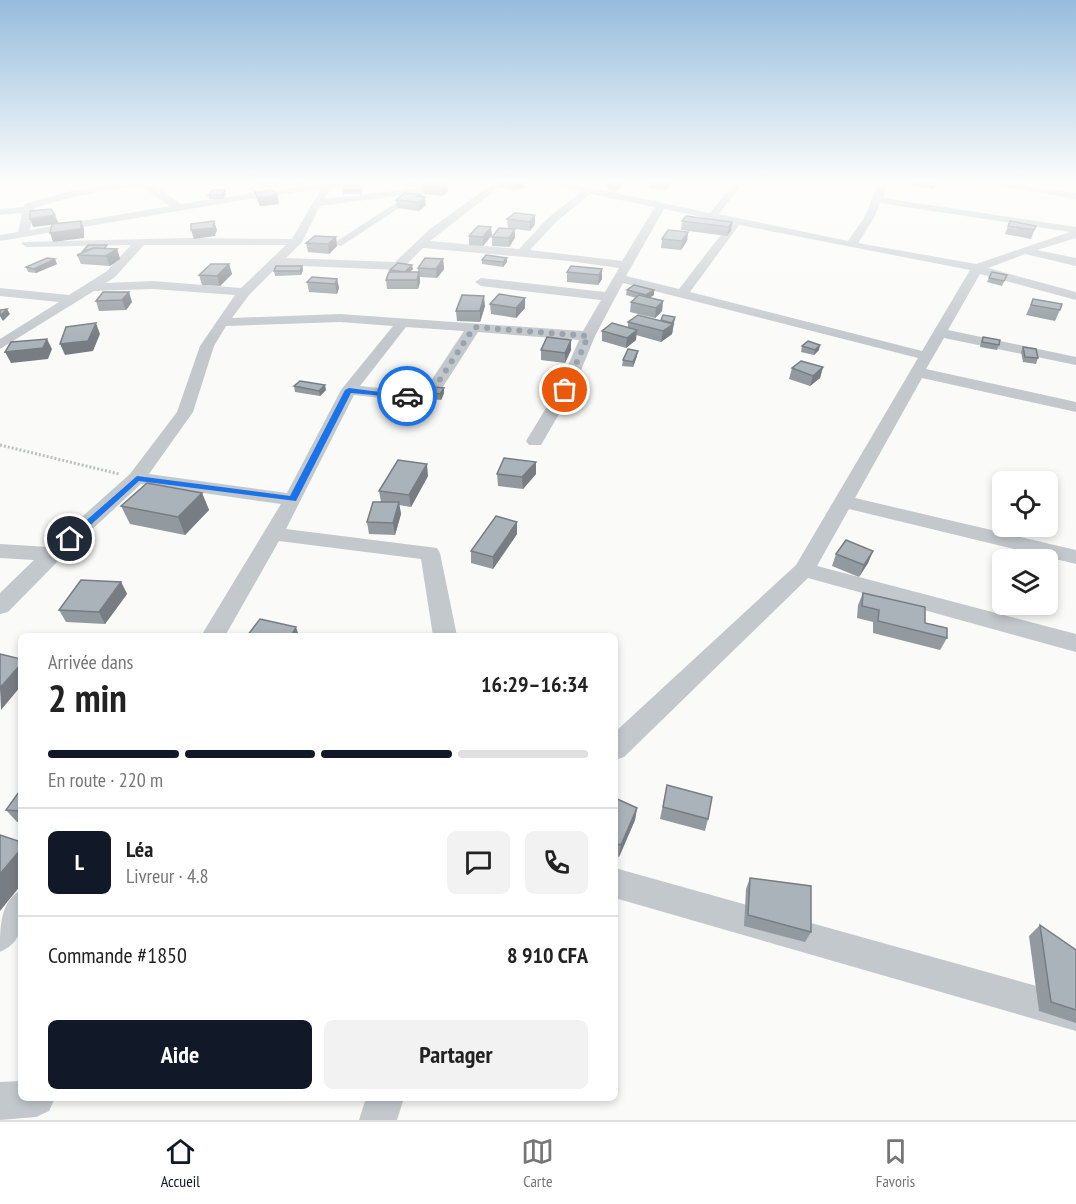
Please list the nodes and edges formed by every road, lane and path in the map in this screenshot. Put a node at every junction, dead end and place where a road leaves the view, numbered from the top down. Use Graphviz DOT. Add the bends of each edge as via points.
graph roads {
  1 [pos="33,233"];
  2 [pos="300,233"];
  3 [pos="356,233"];
  4 [pos="432,233"];
  5 [pos="538,233"];
  6 [pos="645,233"];
  7 [pos="728,233"];
  8 [pos="792,233"];
  9 [pos="858,233"];
  10 [pos="1076,234"];
  11 [pos="23,235"];
  12 [pos="0,238"];
  13 [pos="141,242"];
  14 [pos="296,242"];
  15 [pos="341,243"];
  16 [pos="420,244"];
  17 [pos="851,245"];
  18 [pos="0,246"];
  19 [pos="1024,250"];
  20 [pos="521,254"];
  21 [pos="580,259"];
  22 [pos="277,261"];
  23 [pos="1076,262"];
  24 [pos="976,268"];
  25 [pos="623,272"];
  26 [pos="481,282"];
  27 [pos="92,287"];
  28 [pos="560,291"];
  29 [pos="0,292"];
  30 [pos="244,292"];
  31 [pos="682,294"];
  32 [pos="1076,296"];
  33 [pos="610,297"];
  34 [pos="72,299"];
  35 [pos="222,322"];
  36 [pos="403,322"];
  37 [pos="474,327"];
  38 [pos="0,331"];
  39 [pos="21,332"];
  40 [pos="940,333"];
  41 [pos="588,336"];
  42 [pos="0,345"];
  43 [pos="1076,361"];
  44 [pos="922,364"];
  45 [pos="349,390"];
  46 [pos="1076,406"];
  47 [pos="535,441"];
  48 [pos="0,445"];
  49 [pos="137,478"];
  50 [pos="292,500"];
  51 [pos="842,501"];
  52 [pos="273,534"];
  53 [pos="0,551"];
  54 [pos="53,554"];
  55 [pos="1076,556"];
  56 [pos="804,570"];
  57 [pos="0,606"];
  58 [pos="215,633"];
  59 [pos="444,633"];
  60 [pos="1076,643"];
  61 [pos="618,745"];
  62 [pos="618,885"];
  63 [pos="18,910"];
  64 [pos="0,936"];
  65 [pos="1076,1014"];
  66 [pos="18,1100"];
  67 [pos="0,1101"];
  68 [pos="384,1101"];
  69 [pos="378,1120"];
  1 -- 11 [label="street"];
  2 -- 14 [label="street"];
  3 -- 15 [label="street"];
  4 -- 16 [label="street"];
  5 -- 20 [label="street"];
  6 -- 25 [label="street"];
  7 -- 31 [label="street"];
  8 -- 17 [label="street"];
  9 -- 17 [label="street"];
  10 -- 19 [label="street"];
  11 -- 12 [label="street"];
  13 -- 14 [label="street"];
  13 -- 18 [label="street"];
  13 -- 27 [label="street"];
  14 -- 22 [label="street"];
  16 -- 20 [label="street"];
  16 -- 22 [label="street" via="398,266"];
  17 -- 24 [label="street"];
  19 -- 23 [label="street"];
  19 -- 24 [label="street"];
  20 -- 21 [label="street"];
  21 -- 25 [label="street"];
  21 -- 28 [label="street"];
  22 -- 30 [label="street"];
  24 -- 32 [label="street"];
  24 -- 40 [label="street"];
  25 -- 31 [label="street"];
  25 -- 33 [label="street"];
  26 -- 28 [label="street"];
  27 -- 30 [label="street" via="153,285"];
  27 -- 34 [label="street"];
  28 -- 33 [label="street"];
  29 -- 34 [label="street"];
  30 -- 35 [label="street"];
  31 -- 44 [label="street"];
  33 -- 41 [label="street"];
  34 -- 39 [label="street"];
  35 -- 36 [label="street" via="340,318"];
  35 -- 49 [label="street" via="207,346 185,412"];
  36 -- 37 [label="street"];
  36 -- 45 [label="street"];
  37 -- 41 [label="street"];
  37 -- 45 [label="street" via="428,398"];
  38 -- 39 [label="street"];
  39 -- 42 [label="street"];
  40 -- 43 [label="street"];
  40 -- 44 [label="street"];
  41 -- 47 [label="street" via="565,390"];
  44 -- 46 [label="street"];
  44 -- 51 [label="street"];
  45 -- 50 [label="street"];
  48 -- 49 [label="path"];
  49 -- 50 [label="street"];
  49 -- 54 [label="street"];
  50 -- 52 [label="street"];
  51 -- 55 [label="street"];
  51 -- 56 [label="street"];
  52 -- 58 [label="street"];
  52 -- 59 [label="street" via="430,553"];
  53 -- 54 [label="street"];
  54 -- 57 [label="street"];
  56 -- 60 [label="street"];
  56 -- 61 [label="street"];
  62 -- 65 [label="street"];
  63 -- 64 [label="street"];
  66 -- 67 [label="street"];
  68 -- 69 [label="street"];
}
